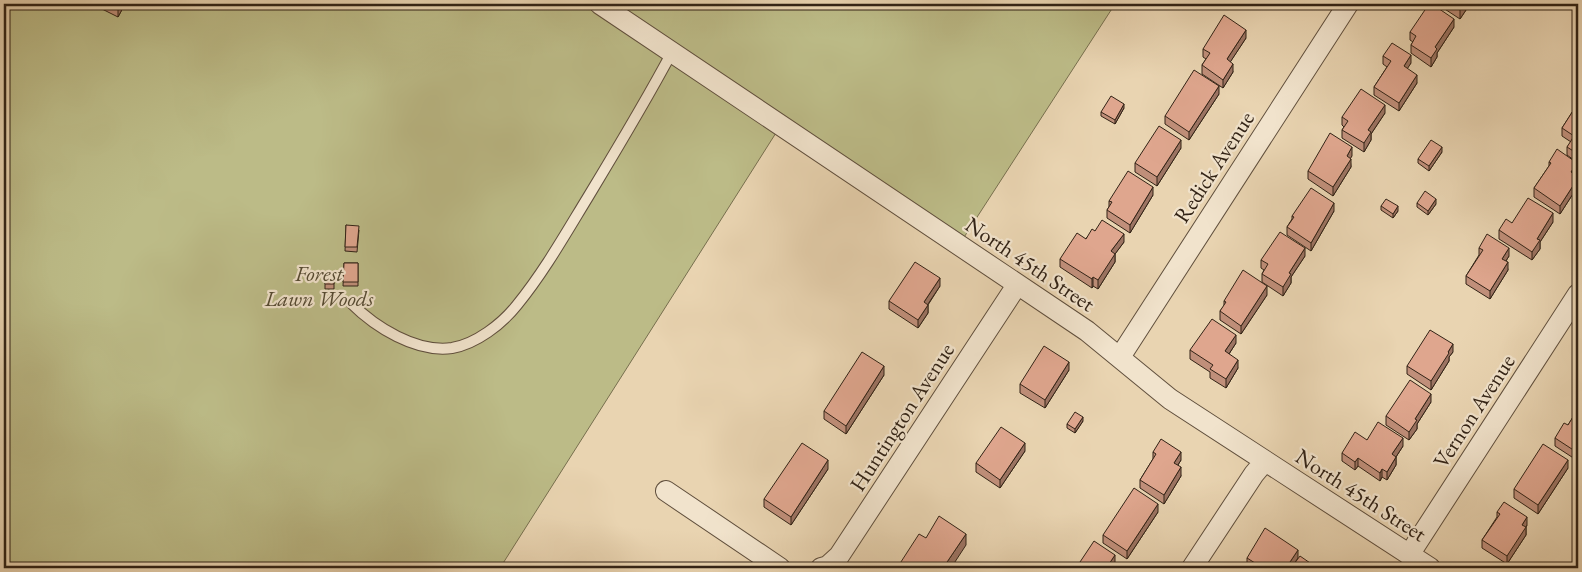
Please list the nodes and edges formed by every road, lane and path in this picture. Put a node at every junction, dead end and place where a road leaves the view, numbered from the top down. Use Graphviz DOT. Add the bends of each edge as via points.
graph roads {
  1 [pos="600,4"];
  2 [pos="1348,4"];
  3 [pos="672,52"];
  4 [pos="1017,285"];
  5 [pos="1578,294"];
  6 [pos="351,303"];
  7 [pos="1120,357"];
  8 [pos="1265,461"];
  9 [pos="666,491"];
  10 [pos="1409,555"];
  11 [pos="780,568"];
  12 [pos="821,568"];
  13 [pos="1192,568"];
  14 [pos="1430,568"];
  1 -- 3 [label="street, North 45th Street"];
  2 -- 7 [label="street, Redick Avenue"];
  3 -- 4 [label="street, North 45th Street"];
  3 -- 6 [label="lane" via="543,268 516,306 492,329 452,348 432,348 400,338 364,317"];
  4 -- 7 [label="street, North 45th Street"];
  4 -- 12 [label="street, Huntington Avenue" via="839,556"];
  5 -- 10 [label="street, Vernon Avenue"];
  7 -- 8 [label="street, North 45th Street" via="1170,400"];
  8 -- 10 [label="street, North 45th Street"];
  8 -- 13 [label="street"];
  9 -- 11 [label="street"];
  10 -- 14 [label="street, North 45th Street"];
}
